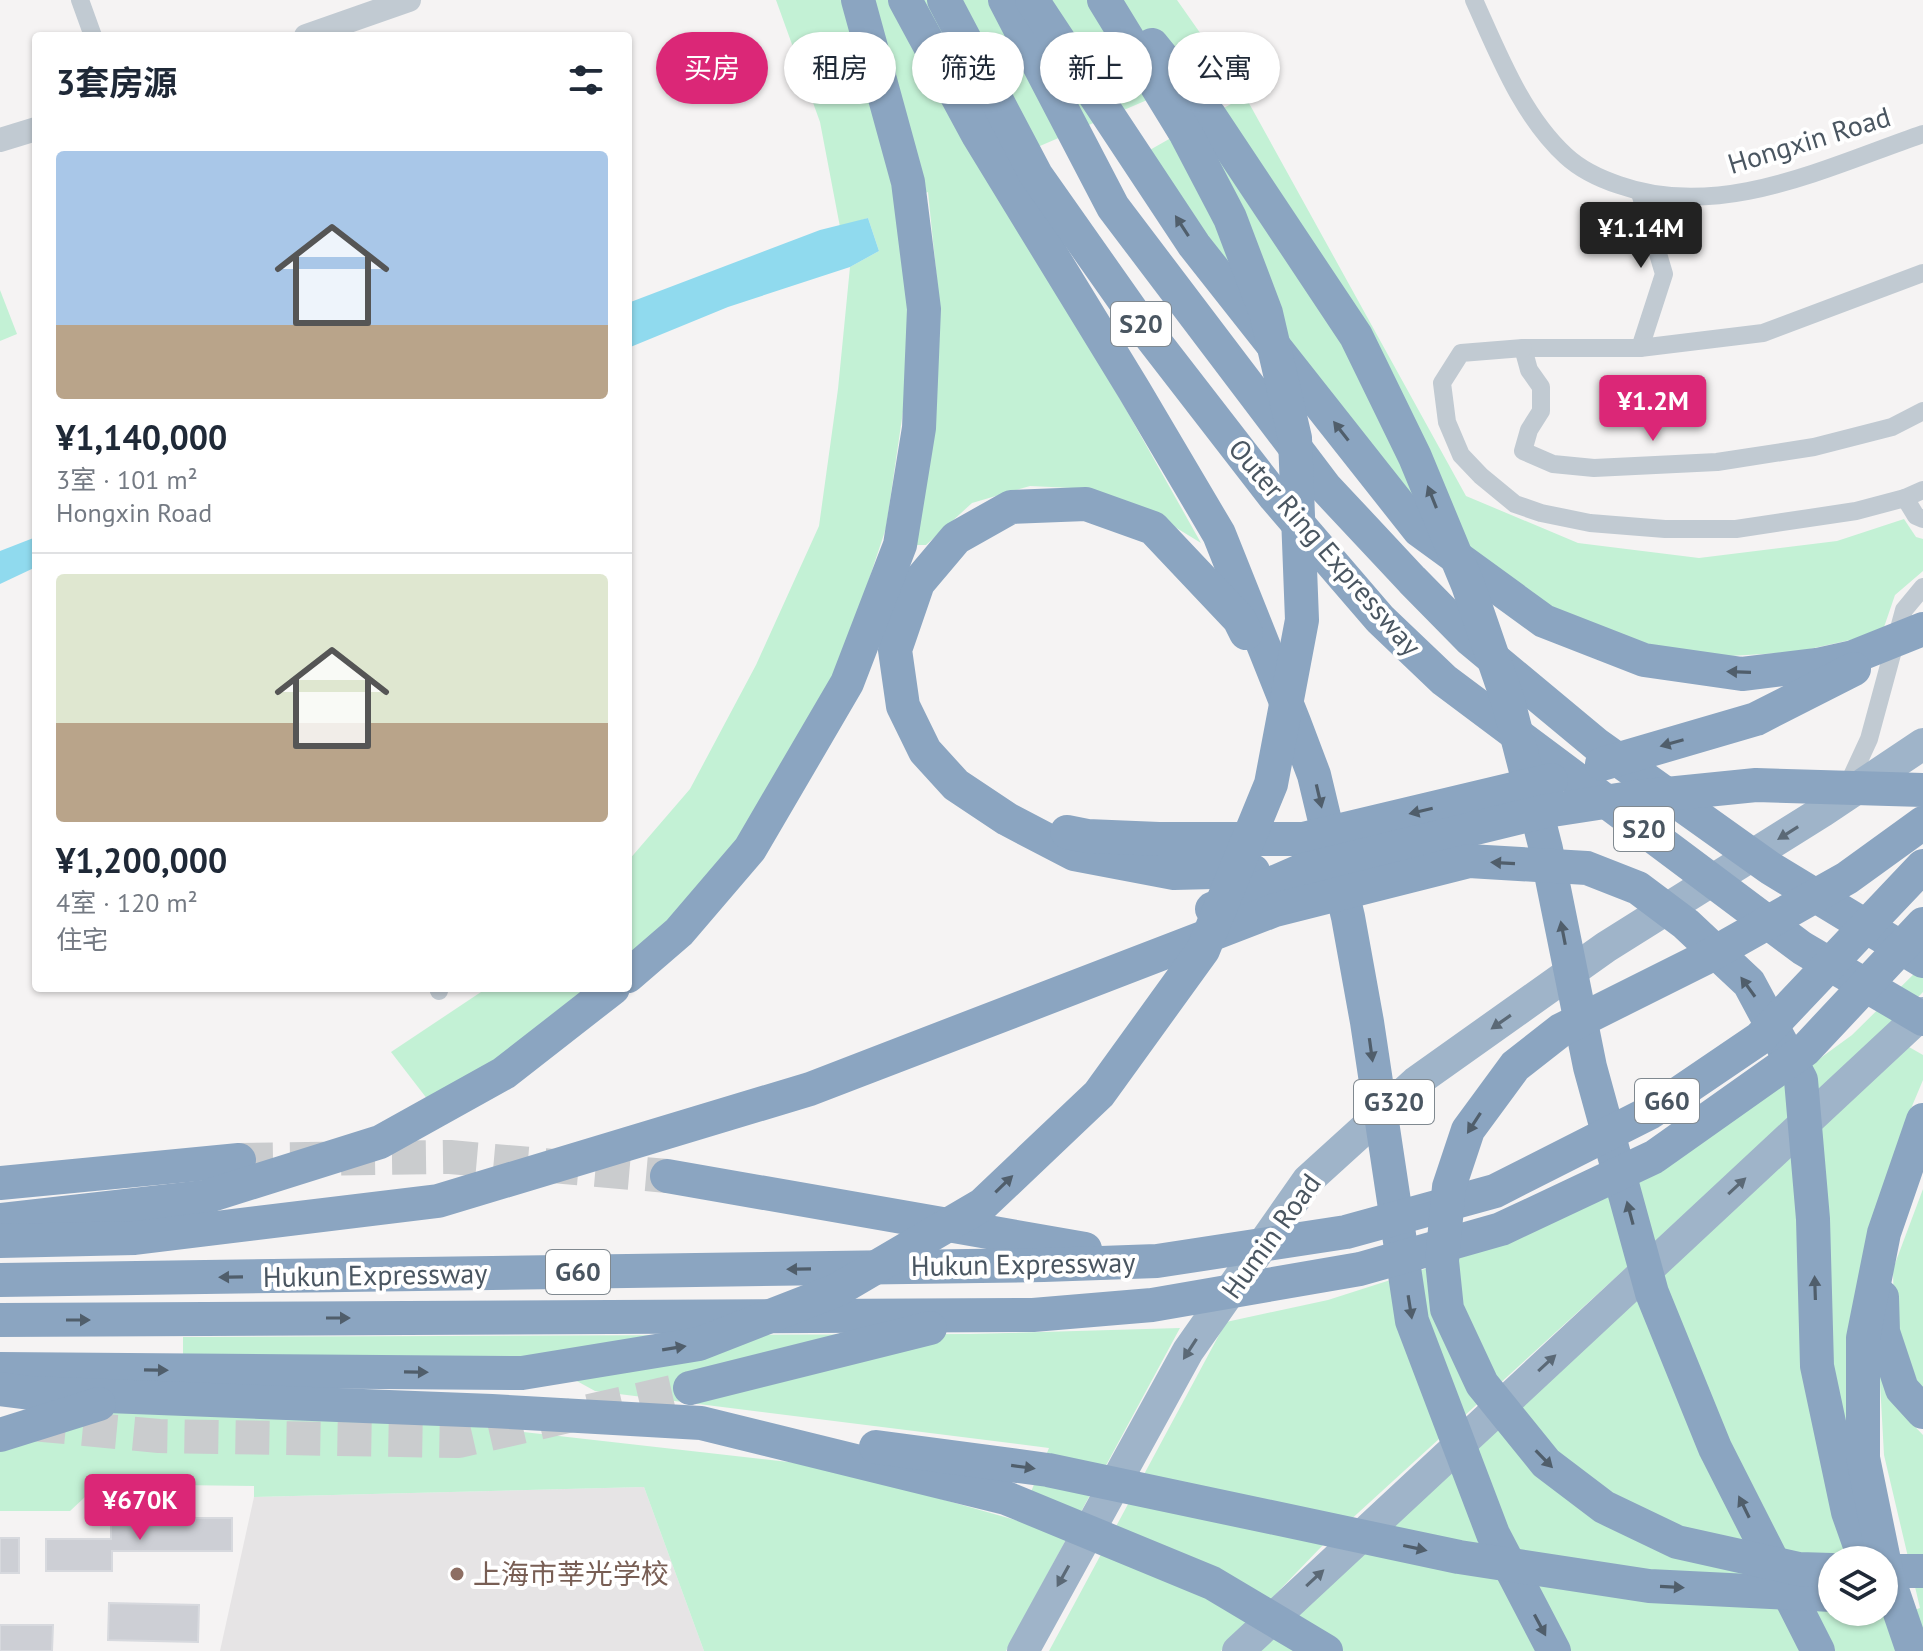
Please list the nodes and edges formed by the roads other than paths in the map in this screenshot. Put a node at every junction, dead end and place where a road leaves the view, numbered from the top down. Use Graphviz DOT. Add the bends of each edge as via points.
graph roads {
  1 [pos="80,0"];
  2 [pos="409,0"];
  3 [pos="858,0"];
  4 [pos="905,0"];
  5 [pos="944,0"];
  6 [pos="1005,0"];
  7 [pos="1032,0"];
  8 [pos="1104,0"];
  9 [pos="1115,0"];
  10 [pos="1474,0"];
  11 [pos="92,32"];
  12 [pos="317,32"];
  13 [pos="32,130"];
  14 [pos="1923,134"];
  15 [pos="0,140"];
  16 [pos="1640,193"];
  17 [pos="1923,273"];
  18 [pos="1523,348"];
  19 [pos="1640,348"];
  20 [pos="1923,411"];
  21 [pos="1923,490"];
  22 [pos="1905,498"];
  23 [pos="1923,519"];
  24 [pos="1923,587"];
  25 [pos="1923,629"];
  26 [pos="1923,636"];
  27 [pos="1294,722"];
  28 [pos="1923,744"];
  29 [pos="1923,790"];
  30 [pos="1841,799"];
  31 [pos="1007,819"];
  32 [pos="1923,823"];
  33 [pos="1923,866"];
  34 [pos="1303,870"];
  35 [pos="1923,924"];
  36 [pos="1923,961"];
  37 [pos="632,973"];
  38 [pos="608,992"];
  39 [pos="1923,1016"];
  40 [pos="810,1089"];
  41 [pos="1919,1132"];
  42 [pos="239,1160"];
  43 [pos="667,1176"];
  44 [pos="0,1183"];
  45 [pos="0,1220"];
  46 [pos="0,1241"];
  47 [pos="1157,1261"];
  48 [pos="0,1280"];
  49 [pos="980,1315"];
  50 [pos="0,1320"];
  51 [pos="0,1369"];
  52 [pos="1901,1376"];
  53 [pos="690,1388"];
  54 [pos="0,1389"];
  55 [pos="125,1396"];
  56 [pos="0,1435"];
  57 [pos="945,1470"];
  58 [pos="1860,1546"];
  59 [pos="1818,1570"];
  60 [pos="1898,1571"];
  61 [pos="1923,1571"];
  62 [pos="1923,1586"];
  63 [pos="1898,1589"];
  64 [pos="1818,1594"];
  65 [pos="1891,1626"];
  66 [pos="1023,1651"];
  67 [pos="1238,1651"];
  68 [pos="1326,1651"];
  69 [pos="1554,1651"];
  70 [pos="1818,1651"];
  71 [pos="1903,1651"];
  72 [pos="1913,1651"];
  1 -- 11 [label="street"];
  2 -- 12 [label="street"];
  3 -- 37 [label="highway" via="908,182 924,309 919,428 900,545 847,683 750,849 679,932"];
  4 -- 27 [label="highway" via="978,135 1219,534"];
  5 -- 39 [label="highway, Outer Ring Expressway / S20" via="1036,175 1138,320 1275,497 1380,619 1444,680 1802,948"];
  6 -- 36 [label="highway, Outer Ring Expressway / S20" via="1113,207 1325,487 1412,580 1471,640 1596,744 1770,868"];
  25 -- 7 [label="highway, one-way" via="1853,657 1742,674 1644,660 1544,621 1419,530 1194,245"];
  51 -- 8 [label="highway, one-way" via="522,1373 699,1344 837,1290 982,1205 1099,1094 1203,950 1271,784 1302,620 1295,438 1266,313 1230,218"];
  70 -- 9 [label="highway, one-way" via="1715,1448 1652,1293 1590,1067 1546,849 1508,701 1415,457 1356,336 1289,231 1209,115"];
  10 -- 16 [label="street, Hongxin Road" via="1541,128 1567,157 1602,179"];
  13 -- 15 [label="street"];
  14 -- 16 [label="street, Hongxin Road" via="1771,186 1684,198"];
  16 -- 19 [label="street" via="1664,274"];
  17 -- 19 [label="street" via="1763,333"];
  18 -- 19 [label="street"];
  18 -- 20 [label="street" via="1541,387 1541,411 1523,451 1553,464 1594,468 1717,462 1814,447 1892,427"];
  18 -- 22 [label="street" via="1461,353 1442,383 1447,422 1461,455 1515,504 1590,523 1736,529"];
  21 -- 22 [label="street"];
  22 -- 23 [label="street"];
  24 -- 30 [label="street" via="1904,610 1869,739"];
  26 -- 31 [label="highway, one-way" via="1756,719 1553,780 1303,839 1087,836"];
  27 -- 31 [label="highway" via="1239,619 1153,528 1086,504 1011,507 956,538 918,583 895,650 903,706 925,751 956,785"];
  27 -- 69 [label="highway, one-way" via="1314,775 1348,917 1412,1321 1493,1534"];
  28 -- 30 [label="highway, Humin Road / G320"];
  29 -- 34 [label="highway" via="1756,785 1637,797 1546,811"];
  30 -- 66 [label="highway, Humin Road / G320, one-way" via="1606,947 1416,1082 1308,1180 1188,1351"];
  31 -- 34 [label="highway" via="1074,854 1174,873"];
  32 -- 59 [label="highway, one-way" via="1847,878 1705,958 1561,1030 1515,1066 1468,1130 1449,1187 1442,1261 1447,1309 1482,1384 1546,1463 1604,1507 1677,1542"];
  33 -- 47 [label="highway, Hukun Expressway / G60" via="1760,1038 1651,1112 1495,1191 1346,1232"];
  34 -- 40 [label="highway"];
  35 -- 49 [label="highway, Hukun Expressway / G60" via="1805,1050 1654,1157 1501,1229 1360,1269 1152,1305"];
  38 -- 45 [label="highway" via="504,1073 380,1142 205,1197"];
  67 -- 39 [label="highway, one-way"];
  40 -- 46 [label="highway" via="438,1201 135,1238"];
  58 -- 40 [label="highway, one-way" via="1817,1366 1813,1219 1801,1080 1749,983 1638,888 1587,868 1469,861 1275,910"];
  41 -- 52 [label="highway" via="1882,1274 1883,1332"];
  41 -- 72 [label="highway" via="1884,1233 1863,1338 1863,1458 1887,1575"];
  42 -- 44 [label="highway"];
  43 -- 47 [label="highway"];
  47 -- 48 [label="highway, Hukun Expressway / G60, one-way"];
  50 -- 49 [label="highway, Hukun Expressway / G60, one-way"];
  49 -- 53 [label="highway"];
  54 -- 55 [label="highway"];
  55 -- 56 [label="highway"];
  55 -- 57 [label="highway" via="701,1423"];
  57 -- 64 [label="highway, one-way" via="1048,1470 1474,1559 1649,1586"];
  57 -- 68 [label="highway" via="1212,1583"];
  60 -- 61 [label="highway"];
  62 -- 63 [label="highway"];
  65 -- 71 [label="highway"];
}
